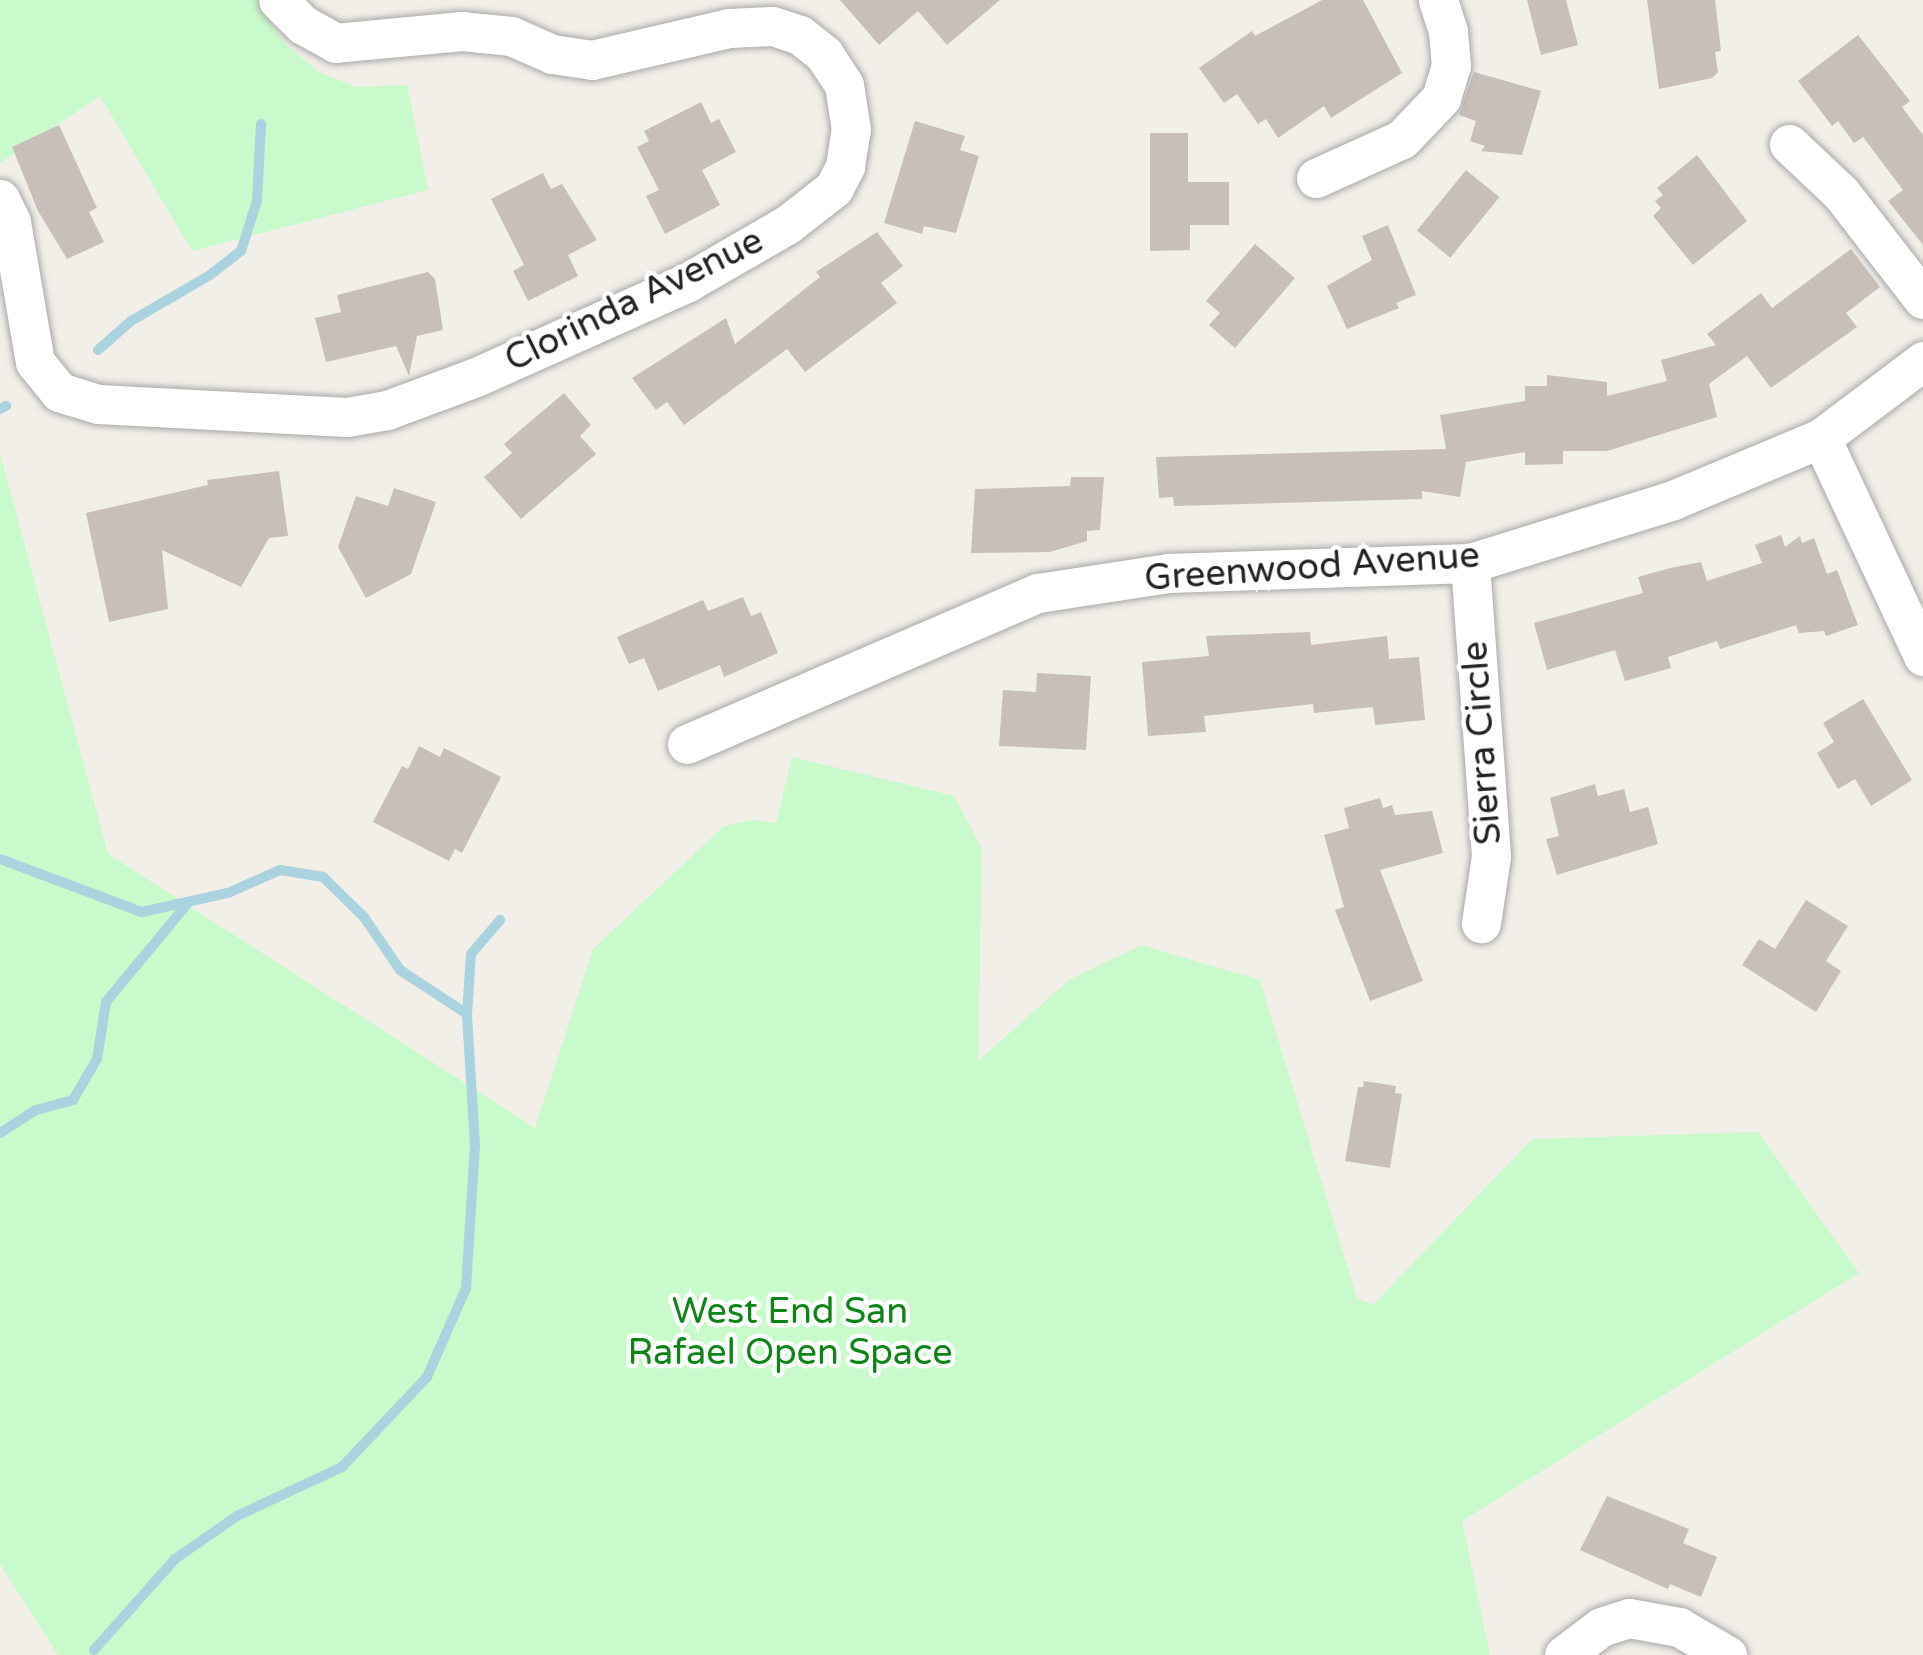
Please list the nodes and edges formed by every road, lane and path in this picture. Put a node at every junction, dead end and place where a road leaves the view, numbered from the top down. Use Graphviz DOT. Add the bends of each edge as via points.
graph roads {
  1 [pos="278,0"];
  2 [pos="1438,0"];
  3 [pos="1790,144"];
  4 [pos="1316,178"];
  5 [pos="0,199"];
  6 [pos="1923,299"];
  7 [pos="1923,361"];
  8 [pos="1821,437"];
  9 [pos="1469,562"];
  10 [pos="1923,656"];
  11 [pos="687,744"];
  12 [pos="1481,922"];
  13 [pos="1564,1655"];
  14 [pos="1727,1655"];
  1 -- 5 [label="street, Clorinda Avenue" via="337,44 462,31 592,60 729,28 772,26 824,54 844,85 851,130 844,166 834,188 788,224 688,282 476,377 347,417 98,404 58,392 35,362"];
  2 -- 4 [label="street" via="1451,66 1441,98 1402,139"];
  3 -- 6 [label="street" via="1841,193"];
  7 -- 8 [label="street, Greenwood Avenue"];
  8 -- 9 [label="street, Greenwood Avenue" via="1673,500"];
  8 -- 10 [label="street"];
  9 -- 11 [label="street, Greenwood Avenue" via="1168,573 1038,593"];
  9 -- 12 [label="street, Sierra Circle" via="1491,856"];
  13 -- 14 [label="street" via="1600,1627 1629,1618 1679,1627"];
}
